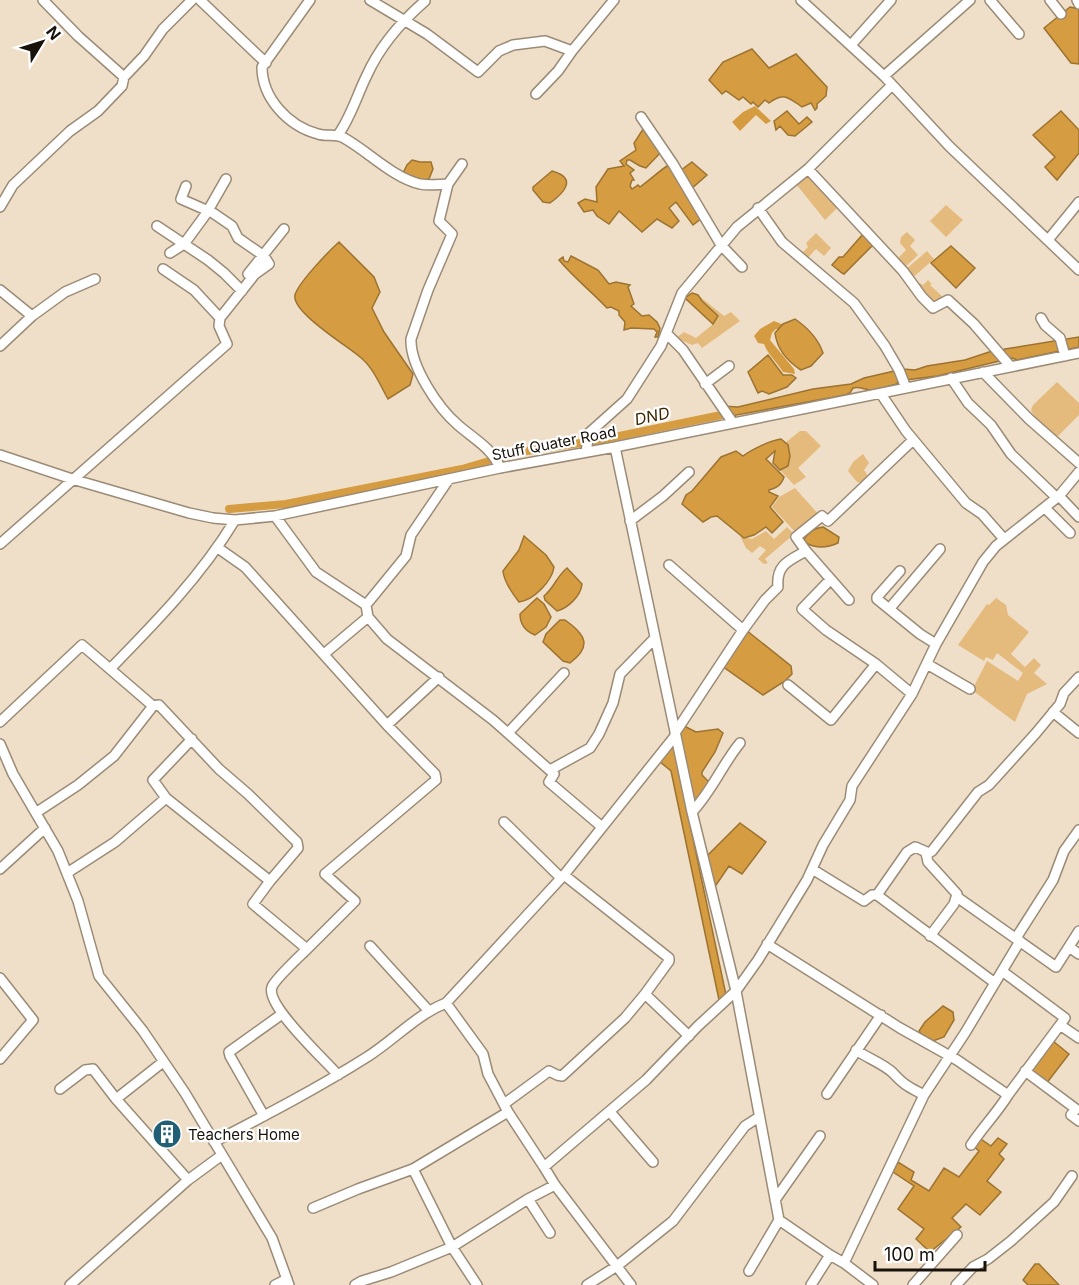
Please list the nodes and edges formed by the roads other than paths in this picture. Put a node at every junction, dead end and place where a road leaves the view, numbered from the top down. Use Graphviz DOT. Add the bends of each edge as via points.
graph roads {
  1 [pos="43,0"];
  2 [pos="192,0"];
  3 [pos="200,0"];
  4 [pos="310,0"];
  5 [pos="370,0"];
  6 [pos="614,0"];
  7 [pos="801,0"];
  8 [pos="891,0"];
  9 [pos="970,0"];
  10 [pos="990,0"];
  11 [pos="1050,0"];
  12 [pos="1077,0"];
  13 [pos="425,1"];
  14 [pos="1079,4"];
  15 [pos="1061,14"];
  16 [pos="404,20"];
  17 [pos="1019,34"];
  18 [pos="851,45"];
  19 [pos="572,51"];
  20 [pos="266,63"];
  21 [pos="884,76"];
  22 [pos="124,77"];
  23 [pos="892,85"];
  24 [pos="536,94"];
  25 [pos="641,117"];
  26 [pos="338,135"];
  27 [pos="462,164"];
  28 [pos="808,169"];
  29 [pos="226,179"];
  30 [pos="448,184"];
  31 [pos="186,186"];
  32 [pos="1079,202"];
  33 [pos="0,207"];
  34 [pos="758,208"];
  35 [pos="158,226"];
  36 [pos="284,229"];
  37 [pos="1048,240"];
  38 [pos="184,244"];
  39 [pos="721,245"];
  40 [pos="170,253"];
  41 [pos="264,255"];
  42 [pos="742,267"];
  43 [pos="163,269"];
  44 [pos="1079,270"];
  45 [pos="95,279"];
  46 [pos="240,289"];
  47 [pos="0,290"];
  48 [pos="32,316"];
  49 [pos="220,318"];
  50 [pos="1041,318"];
  51 [pos="666,333"];
  52 [pos="0,346"];
  53 [pos="1079,353"];
  54 [pos="1064,354"];
  55 [pos="1008,364"];
  56 [pos="729,366"];
  57 [pos="983,372"];
  58 [pos="951,378"];
  59 [pos="705,384"];
  60 [pos="905,384"];
  61 [pos="881,394"];
  62 [pos="730,420"];
  63 [pos="913,440"];
  64 [pos="615,447"];
  65 [pos="587,449"];
  66 [pos="0,455"];
  67 [pos="497,461"];
  68 [pos="1079,463"];
  69 [pos="689,472"];
  70 [pos="1079,472"];
  71 [pos="449,479"];
  72 [pos="72,480"];
  73 [pos="1058,497"];
  74 [pos="1045,508"];
  75 [pos="275,516"];
  76 [pos="1079,517"];
  77 [pos="235,520"];
  78 [pos="630,521"];
  79 [pos="1070,533"];
  80 [pos="1004,539"];
  81 [pos="0,544"];
  82 [pos="218,548"];
  83 [pos="940,549"];
  84 [pos="806,551"];
  85 [pos="669,565"];
  86 [pos="900,571"];
  87 [pos="830,579"];
  88 [pos="849,600"];
  89 [pos="366,605"];
  90 [pos="890,608"];
  91 [pos="368,617"];
  92 [pos="744,630"];
  93 [pos="655,638"];
  94 [pos="936,644"];
  95 [pos="324,654"];
  96 [pos="876,664"];
  97 [pos="927,664"];
  98 [pos="110,669"];
  99 [pos="564,673"];
  100 [pos="439,677"];
  101 [pos="1079,677"];
  102 [pos="788,685"];
  103 [pos="970,689"];
  104 [pos="912,694"];
  105 [pos="153,706"];
  106 [pos="1053,712"];
  107 [pos="0,722"];
  108 [pos="387,725"];
  109 [pos="508,733"];
  110 [pos="1079,733"];
  111 [pos="675,734"];
  112 [pos="192,739"];
  113 [pos="740,743"];
  114 [pos="0,744"];
  115 [pos="550,770"];
  116 [pos="166,798"];
  117 [pos="37,812"];
  118 [pos="692,812"];
  119 [pos="504,822"];
  120 [pos="602,827"];
  121 [pos="45,828"];
  122 [pos="1078,836"];
  123 [pos="926,853"];
  124 [pos="0,869"];
  125 [pos="812,870"];
  126 [pos="67,873"];
  127 [pos="563,877"];
  128 [pos="270,880"];
  129 [pos="877,895"];
  130 [pos="957,897"];
  131 [pos="1079,931"];
  132 [pos="930,936"];
  133 [pos="1018,939"];
  134 [pos="767,944"];
  135 [pos="370,946"];
  136 [pos="1069,946"];
  137 [pos="307,949"];
  138 [pos="1079,954"];
  139 [pos="1002,971"];
  140 [pos="0,978"];
  141 [pos="995,983"];
  142 [pos="736,991"];
  143 [pos="645,994"];
  144 [pos="446,1003"];
  145 [pos="428,1010"];
  146 [pos="282,1014"];
  147 [pos="881,1015"];
  148 [pos="1060,1025"];
  149 [pos="689,1036"];
  150 [pos="1079,1038"];
  151 [pos="856,1050"];
  152 [pos="949,1057"];
  153 [pos="0,1059"];
  154 [pos="164,1062"];
  155 [pos="1026,1071"];
  156 [pos="338,1075"];
  157 [pos="60,1089"];
  158 [pos="826,1094"];
  159 [pos="924,1095"];
  160 [pos="1008,1095"];
  161 [pos="116,1099"];
  162 [pos="506,1108"];
  163 [pos="610,1112"];
  164 [pos="264,1116"];
  165 [pos="759,1117"];
  166 [pos="1079,1121"];
  167 [pos="820,1137"];
  168 [pos="214,1142"];
  169 [pos="971,1145"];
  170 [pos="222,1155"];
  171 [pos="653,1162"];
  172 [pos="544,1167"];
  173 [pos="413,1169"];
  174 [pos="1072,1176"];
  175 [pos="188,1180"];
  176 [pos="555,1185"];
  177 [pos="528,1199"];
  178 [pos="775,1200"];
  179 [pos="313,1208"];
  180 [pos="779,1220"];
  181 [pos="550,1233"];
  182 [pos="957,1235"];
  183 [pos="452,1247"];
  184 [pos="830,1255"];
  185 [pos="844,1263"];
  186 [pos="617,1266"];
  187 [pos="749,1271"];
  188 [pos="288,1282"];
  189 [pos="70,1285"];
  190 [pos="275,1285"];
  191 [pos="355,1285"];
  192 [pos="477,1285"];
  193 [pos="587,1285"];
  194 [pos="631,1285"];
  195 [pos="811,1285"];
  196 [pos="873,1285"];
  197 [pos="913,1285"];
  198 [pos="957,1285"];
  1 -- 22 [label="street"];
  2 -- 22 [label="street"];
  3 -- 20 [label="street"];
  4 -- 20 [label="street"];
  5 -- 16 [label="street"];
  6 -- 19 [label="street"];
  7 -- 18 [label="street"];
  8 -- 18 [label="street"];
  9 -- 21 [label="street"];
  10 -- 17 [label="street"];
  11 -- 15 [label="street"];
  12 -- 14 [label="street"];
  13 -- 16 [label="street"];
  16 -- 19 [label="street" via="478,72 499,51 513,45 545,41"];
  16 -- 26 [label="street" via="368,72"];
  18 -- 21 [label="street"];
  19 -- 24 [label="street"];
  20 -- 26 [label="street" via="262,76 275,105 300,127 317,134"];
  21 -- 23 [label="street"];
  22 -- 33 [label="street" via="122,86 98,111 70,131 14,185"];
  23 -- 28 [label="street"];
  23 -- 37 [label="street" via="949,146"];
  25 -- 39 [label="street"];
  26 -- 30 [label="street" via="420,184"];
  27 -- 30 [label="street"];
  28 -- 34 [label="street"];
  28 -- 55 [label="street" via="933,308 948,300"];
  29 -- 38 [label="street"];
  30 -- 67 [label="street" via="439,221 452,234 428,290 411,347 416,364 441,407"];
  31 -- 41 [label="street" via="181,199 223,219 238,238"];
  32 -- 37 [label="street"];
  34 -- 39 [label="street"];
  34 -- 60 [label="street" via="782,242 854,303 880,338"];
  35 -- 38 [label="street"];
  36 -- 41 [label="street"];
  37 -- 44 [label="street"];
  38 -- 40 [label="street"];
  38 -- 46 [label="street"];
  39 -- 42 [label="street"];
  39 -- 51 [label="street" via="682,293"];
  41 -- 46 [label="street" via="269,264"];
  43 -- 49 [label="street" via="194,290"];
  45 -- 48 [label="street" via="65,292"];
  46 -- 49 [label="street"];
  47 -- 48 [label="street"];
  48 -- 52 [label="street"];
  49 -- 72 [label="street" via="219,326 227,344"];
  50 -- 54 [label="street" via="1060,340"];
  51 -- 59 [label="street"];
  51 -- 65 [label="street" via="627,399 589,433"];
  53 -- 54 [label="street, Stuff Quater Road"];
  54 -- 55 [label="street, Stuff Quater Road"];
  55 -- 57 [label="street, Stuff Quater Road"];
  56 -- 59 [label="street"];
  57 -- 58 [label="street, Stuff Quater Road"];
  57 -- 68 [label="street"];
  58 -- 60 [label="street, Stuff Quater Road"];
  58 -- 73 [label="street" via="1011,454"];
  59 -- 62 [label="street"];
  60 -- 61 [label="street, Stuff Quater Road"];
  61 -- 62 [label="street, Stuff Quater Road"];
  61 -- 63 [label="street"];
  62 -- 64 [label="street, Stuff Quater Road"];
  63 -- 80 [label="street" via="966,503 982,514"];
  63 -- 84 [label="street" via="828,521 822,516 796,537"];
  64 -- 65 [label="street, Stuff Quater Road"];
  64 -- 78 [label="street"];
  65 -- 67 [label="street, Stuff Quater Road"];
  66 -- 72 [label="street, Stuff Quater Road"];
  67 -- 71 [label="street, Stuff Quater Road"];
  69 -- 78 [label="street"];
  70 -- 73 [label="street"];
  71 -- 75 [label="street, Stuff Quater Road"];
  71 -- 89 [label="street" via="411,535 406,556"];
  72 -- 77 [label="street, Stuff Quater Road" via="189,513"];
  72 -- 81 [label="street"];
  73 -- 74 [label="street"];
  73 -- 76 [label="street"];
  74 -- 79 [label="street"];
  74 -- 80 [label="street"];
  75 -- 77 [label="street, Stuff Quater Road"];
  75 -- 89 [label="street" via="316,572"];
  77 -- 82 [label="street"];
  78 -- 93 [label="street"];
  80 -- 94 [label="street" via="983,562"];
  82 -- 95 [label="street" via="245,567"];
  82 -- 98 [label="street" via="169,608"];
  83 -- 90 [label="street"];
  84 -- 87 [label="street"];
  84 -- 92 [label="street" via="778,571 778,587"];
  85 -- 92 [label="street"];
  86 -- 90 [label="street" via="877,597"];
  87 -- 88 [label="street"];
  87 -- 96 [label="street" via="802,609 821,627"];
  89 -- 91 [label="street"];
  90 -- 94 [label="street"];
  91 -- 95 [label="street"];
  91 -- 100 [label="street" via="387,639"];
  92 -- 111 [label="street"];
  93 -- 111 [label="street"];
  93 -- 115 [label="street" via="620,674 613,703 590,748"];
  94 -- 97 [label="street"];
  95 -- 108 [label="street"];
  96 -- 102 [label="street" via="831,720"];
  96 -- 104 [label="street"];
  97 -- 103 [label="street"];
  97 -- 104 [label="street"];
  98 -- 105 [label="street"];
  98 -- 107 [label="street" via="82,645"];
  99 -- 109 [label="street"];
  100 -- 108 [label="street"];
  100 -- 109 [label="street"];
  101 -- 106 [label="street"];
  104 -- 125 [label="street" via="852,786 850,800"];
  105 -- 112 [label="street" via="159,705"];
  105 -- 117 [label="street" via="114,756"];
  106 -- 110 [label="street"];
  106 -- 123 [label="street" via="989,785 978,792 932,851"];
  108 -- 137 [label="street" via="435,774 436,780 325,874 355,901"];
  109 -- 115 [label="street"];
  111 -- 118 [label="street"];
  111 -- 120 [label="street"];
  112 -- 116 [label="street" via="153,780"];
  112 -- 128 [label="street" via="297,842 298,848"];
  113 -- 118 [label="street"];
  114 -- 117 [label="street"];
  115 -- 120 [label="street" via="554,774 549,782"];
  116 -- 126 [label="street" via="115,842"];
  116 -- 128 [label="street"];
  117 -- 121 [label="street"];
  118 -- 142 [label="street"];
  119 -- 127 [label="street"];
  120 -- 127 [label="street"];
  121 -- 124 [label="street"];
  121 -- 126 [label="street"];
  122 -- 133 [label="street" via="1064,851 1053,880"];
  123 -- 129 [label="street" via="915,847 907,852"];
  123 -- 130 [label="street" via="928,862"];
  125 -- 129 [label="street" via="864,902"];
  125 -- 134 [label="street"];
  126 -- 154 [label="street" via="99,976"];
  127 -- 143 [label="street" via="669,958"];
  127 -- 144 [label="street"];
  128 -- 137 [label="street" via="253,904"];
  129 -- 132 [label="street"];
  130 -- 132 [label="street"];
  130 -- 133 [label="street"];
  131 -- 136 [label="street"];
  132 -- 141 [label="street"];
  133 -- 136 [label="street" via="1056,967"];
  133 -- 139 [label="street"];
  134 -- 142 [label="street"];
  134 -- 147 [label="street"];
  135 -- 145 [label="street"];
  136 -- 138 [label="street"];
  137 -- 146 [label="street" via="272,986 271,994"];
  139 -- 141 [label="street"];
  139 -- 148 [label="street" via="1065,1018"];
  140 -- 153 [label="street" via="33,1020"];
  141 -- 152 [label="street"];
  142 -- 149 [label="street"];
  142 -- 165 [label="street"];
  143 -- 149 [label="street"];
  143 -- 162 [label="street" via="562,1076 549,1071"];
  144 -- 145 [label="street"];
  144 -- 162 [label="street" via="483,1054"];
  145 -- 156 [label="street" via="382,1047"];
  146 -- 156 [label="street"];
  146 -- 164 [label="street" via="229,1052"];
  147 -- 151 [label="street"];
  147 -- 152 [label="street"];
  148 -- 150 [label="street"];
  148 -- 155 [label="street"];
  149 -- 163 [label="street"];
  151 -- 158 [label="street"];
  151 -- 159 [label="street"];
  152 -- 159 [label="street"];
  152 -- 160 [label="street"];
  154 -- 161 [label="street"];
  154 -- 168 [label="street"];
  155 -- 160 [label="street"];
  155 -- 166 [label="street" via="1076,1109 1071,1115"];
  156 -- 164 [label="street"];
  157 -- 161 [label="street" via="89,1068"];
  159 -- 185 [label="street"];
  160 -- 169 [label="street"];
  161 -- 175 [label="street"];
  162 -- 172 [label="street"];
  162 -- 173 [label="street"];
  163 -- 171 [label="street"];
  163 -- 172 [label="street"];
  164 -- 168 [label="street"];
  165 -- 178 [label="street"];
  165 -- 186 [label="street" via="745,1126 673,1221"];
  167 -- 178 [label="street"];
  168 -- 170 [label="street"];
  170 -- 175 [label="street"];
  170 -- 188 [label="street" via="272,1238"];
  172 -- 176 [label="street"];
  173 -- 179 [label="street"];
  173 -- 183 [label="street"];
  174 -- 198 [label="street" via="1054,1202"];
  175 -- 189 [label="street"];
  176 -- 177 [label="street"];
  176 -- 186 [label="street"];
  177 -- 181 [label="street"];
  177 -- 183 [label="street"];
  178 -- 180 [label="street"];
  180 -- 184 [label="street"];
  180 -- 187 [label="street"];
  182 -- 197 [label="street"];
  183 -- 191 [label="street"];
  183 -- 192 [label="street"];
  184 -- 185 [label="street"];
  184 -- 195 [label="street"];
  185 -- 196 [label="street"];
  186 -- 193 [label="street"];
  186 -- 194 [label="street"];
  188 -- 190 [label="street"];
}
